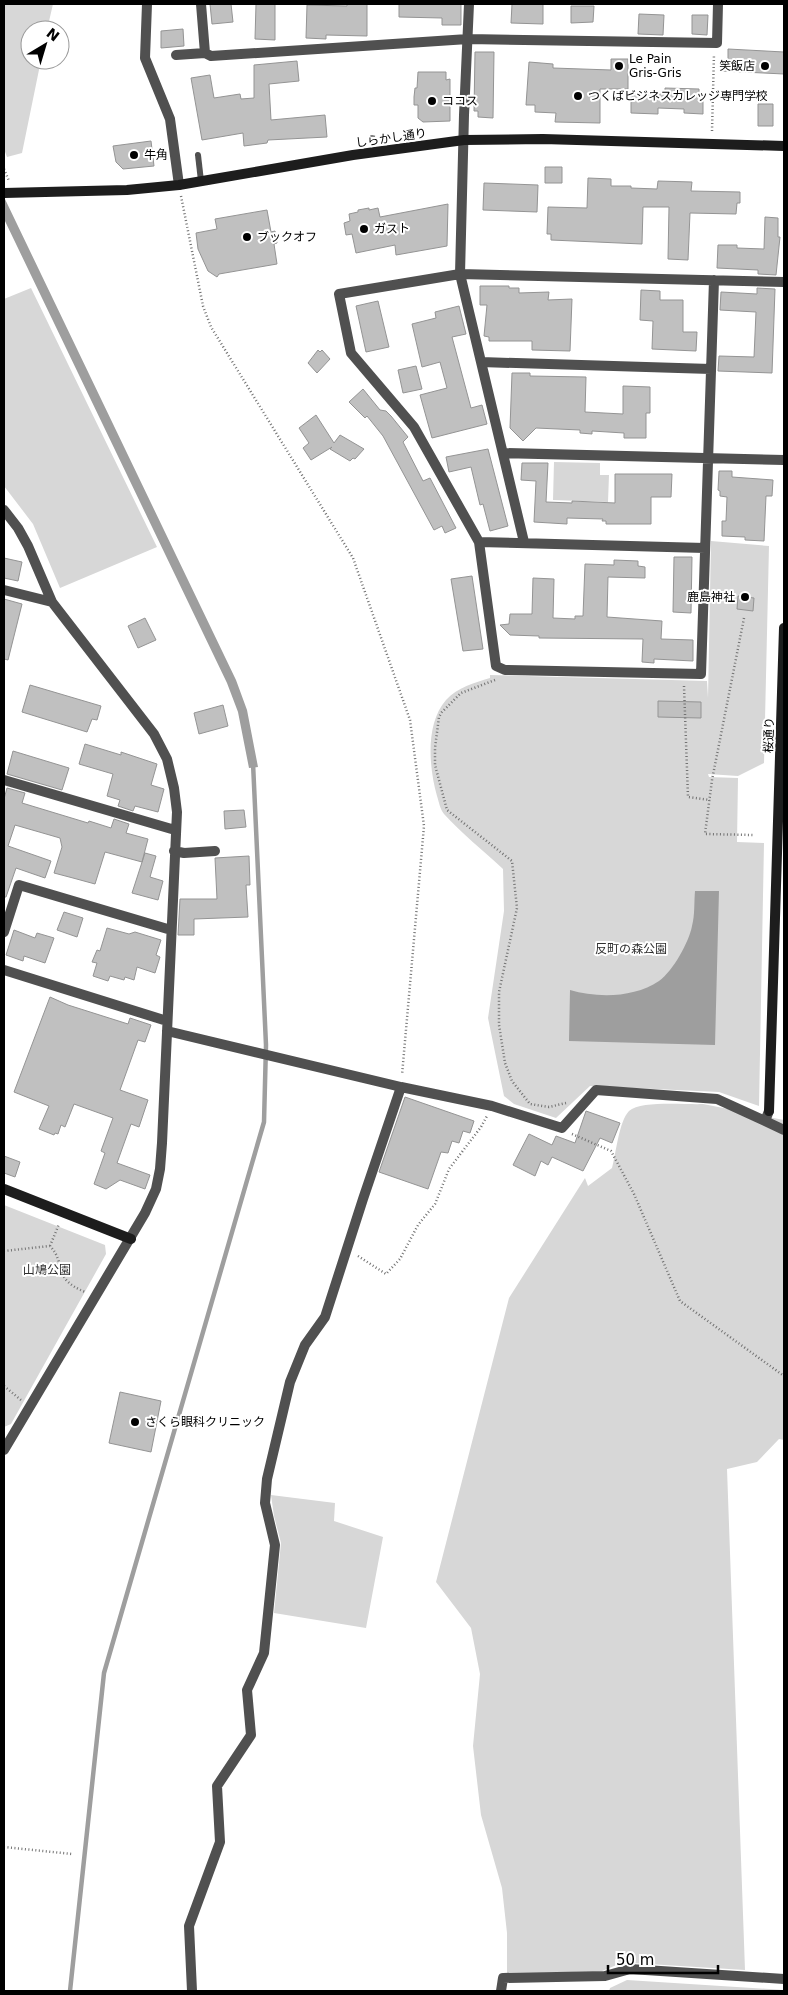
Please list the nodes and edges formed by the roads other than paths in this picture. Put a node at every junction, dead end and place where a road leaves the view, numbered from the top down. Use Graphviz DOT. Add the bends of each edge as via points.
graph roads {
  1 [pos="147,4"];
  2 [pos="201,4"];
  3 [pos="469,4"];
  4 [pos="718,4"];
  5 [pos="468,39"];
  6 [pos="205,53"];
  7 [pos="176,55"];
  8 [pos="464,140"];
  9 [pos="784,146"];
  10 [pos="198,155"];
  11 [pos="201,181"];
  12 [pos="179,185"];
  13 [pos="4,193"];
  14 [pos="460,274"];
  15 [pos="714,280"];
  16 [pos="784,282"];
  17 [pos="482,362"];
  18 [pos="711,369"];
  19 [pos="503,453"];
  20 [pos="708,458"];
  21 [pos="784,460"];
  22 [pos="4,510"];
  23 [pos="479,542"];
  24 [pos="524,542"];
  25 [pos="705,548"];
  26 [pos="4,590"];
  27 [pos="52,602"];
  28 [pos="784,628"];
  29 [pos="4,780"];
  30 [pos="175,830"];
  31 [pos="781,837"];
  32 [pos="174,851"];
  33 [pos="215,851"];
  34 [pos="171,930"];
  35 [pos="4,932"];
  36 [pos="4,970"];
  37 [pos="167,1026"];
  38 [pos="401,1087"];
  39 [pos="767,1116"];
  40 [pos="784,1130"];
  41 [pos="4,1189"];
  42 [pos="132,1239"];
  43 [pos="7,1437"];
  44 [pos="4,1450"];
  45 [pos="784,1979"];
  46 [pos="192,1991"];
  47 [pos="501,1991"];
  1 -- 12 [label="street" via="145,58 170,119"];
  2 -- 6 [label="street"];
  3 -- 5 [label="street"];
  4 -- 5 [label="street" via="717,43"];
  5 -- 6 [label="street" via="211,56"];
  5 -- 8 [label="street"];
  6 -- 7 [label="street"];
  8 -- 9 [label="street, しらかし通り"];
  8 -- 11 [label="street, しらかし通り"];
  8 -- 14 [label="street"];
  10 -- 11 [label="lane"];
  11 -- 12 [label="street, しらかし通り"];
  12 -- 13 [label="street, しらかし通り" via="102,192"];
  14 -- 15 [label="street"];
  14 -- 17 [label="street"];
  14 -- 23 [label="street" via="339,294 351,353 414,427"];
  15 -- 16 [label="street"];
  15 -- 18 [label="street"];
  17 -- 18 [label="street"];
  17 -- 19 [label="street"];
  18 -- 20 [label="street"];
  19 -- 20 [label="street"];
  19 -- 24 [label="street"];
  20 -- 21 [label="street"];
  20 -- 25 [label="street"];
  22 -- 27 [label="street" via="28,546"];
  23 -- 24 [label="street"];
  23 -- 25 [label="street" via="496,666 505,670 701,674"];
  24 -- 25 [label="street"];
  26 -- 27 [label="street"];
  27 -- 30 [label="street" via="154,734 168,759 177,812"];
  28 -- 31 [label="street, 桜通り"];
  29 -- 30 [label="street"];
  30 -- 32 [label="street"];
  31 -- 39 [label="street, 桜通り"];
  32 -- 33 [label="street"];
  32 -- 34 [label="street"];
  34 -- 35 [label="street" via="19,885"];
  34 -- 37 [label="street"];
  36 -- 37 [label="street"];
  37 -- 38 [label="street" via="275,1057"];
  37 -- 42 [label="street" via="160,1170 156,1189"];
  38 -- 39 [label="street" via="492,1106 562,1128 596,1090 717,1100"];
  38 -- 46 [label="street" via="325,1317 305,1345 290,1382 266,1479 265,1503 275,1545 264,1654 247,1690 251,1735 217,1786 220,1842 189,1926"];
  39 -- 40 [label="street"];
  41 -- 42 [label="street"];
  42 -- 43 [label="street" via="30,1406"];
  43 -- 44 [label="street"];
  45 -- 47 [label="street" via="630,1969 605,1976 502,1978"];
}
